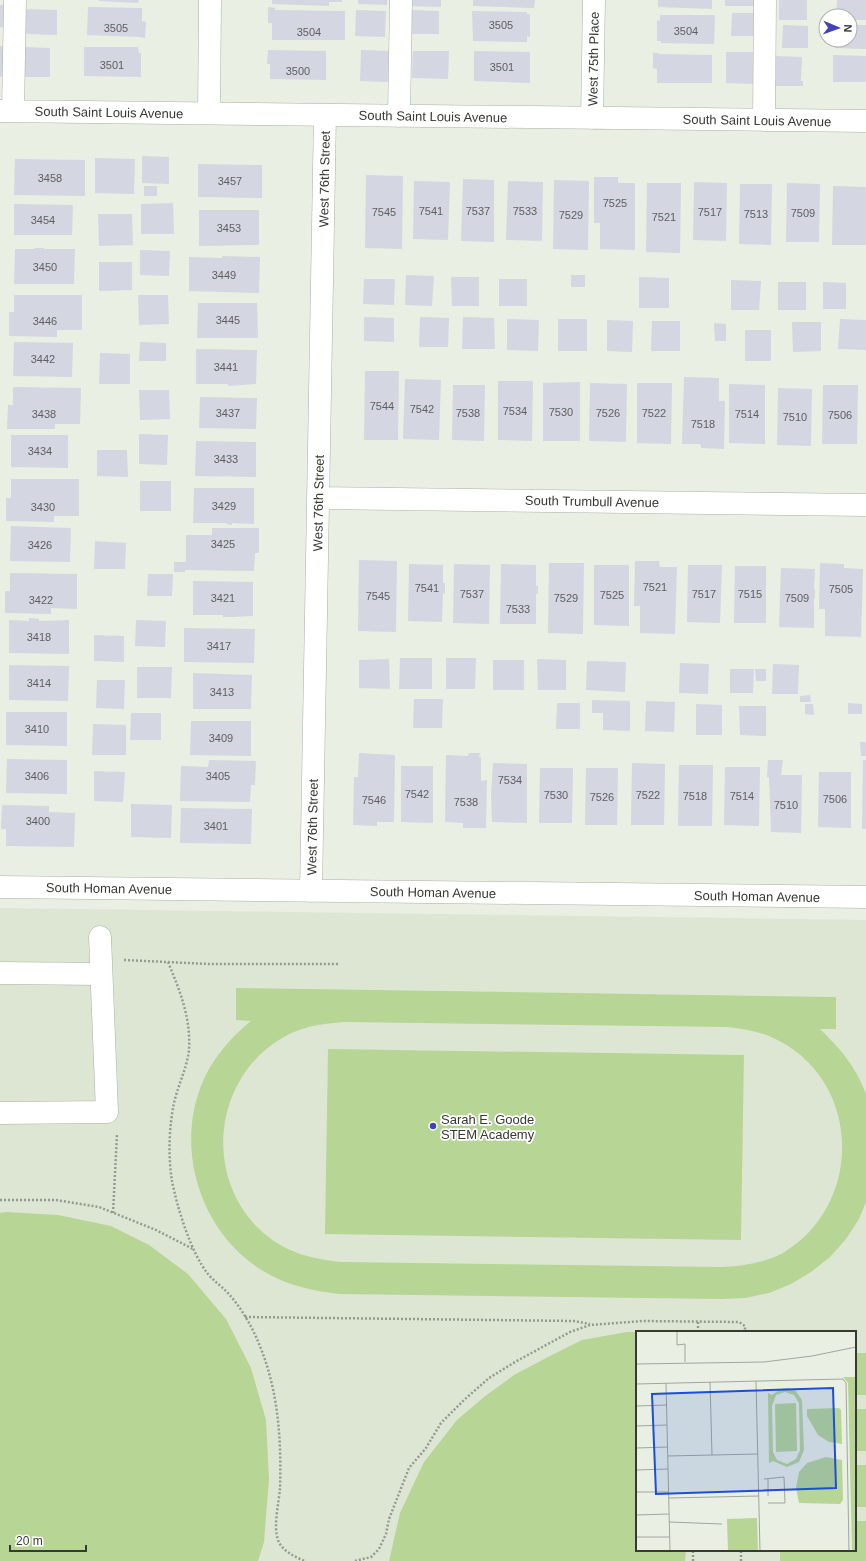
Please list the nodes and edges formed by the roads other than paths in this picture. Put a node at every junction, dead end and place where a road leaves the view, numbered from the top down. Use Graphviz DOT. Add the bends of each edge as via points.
graph roads {
  1 [pos="16,0"];
  2 [pos="210,0"];
  3 [pos="401,0"];
  4 [pos="594,0"];
  5 [pos="765,0"];
  6 [pos="7,111"];
  7 [pos="209,114"];
  8 [pos="325,115"];
  9 [pos="399,116"];
  10 [pos="592,118"];
  11 [pos="764,120"];
  12 [pos="866,121"];
  13 [pos="318,498"];
  14 [pos="866,505"];
  15 [pos="0,887"];
  16 [pos="311,891"];
  17 [pos="866,897"];
  18 [pos="100,937"];
  19 [pos="109,967"];
  20 [pos="0,973"];
  21 [pos="0,1113"];
  1 -- 6 [label="street"];
  2 -- 7 [label="street"];
  3 -- 9 [label="street"];
  4 -- 10 [label="street, West 75th Place"];
  5 -- 11 [label="street"];
  6 -- 7 [label="street, South Saint Louis Avenue"];
  7 -- 8 [label="street, South Saint Louis Avenue"];
  8 -- 9 [label="street, South Saint Louis Avenue"];
  8 -- 13 [label="street, West 76th Street"];
  9 -- 10 [label="street, South Saint Louis Avenue"];
  10 -- 11 [label="street, South Saint Louis Avenue"];
  11 -- 12 [label="street, South Saint Louis Avenue"];
  13 -- 14 [label="street, South Trumbull Avenue"];
  13 -- 16 [label="street, West 76th Street"];
  15 -- 16 [label="street, South Homan Avenue"];
  16 -- 17 [label="street, South Homan Avenue"];
  18 -- 19 [label="street"];
  19 -- 20 [label="street"];
  19 -- 21 [label="street" via="107,1112"];
}
